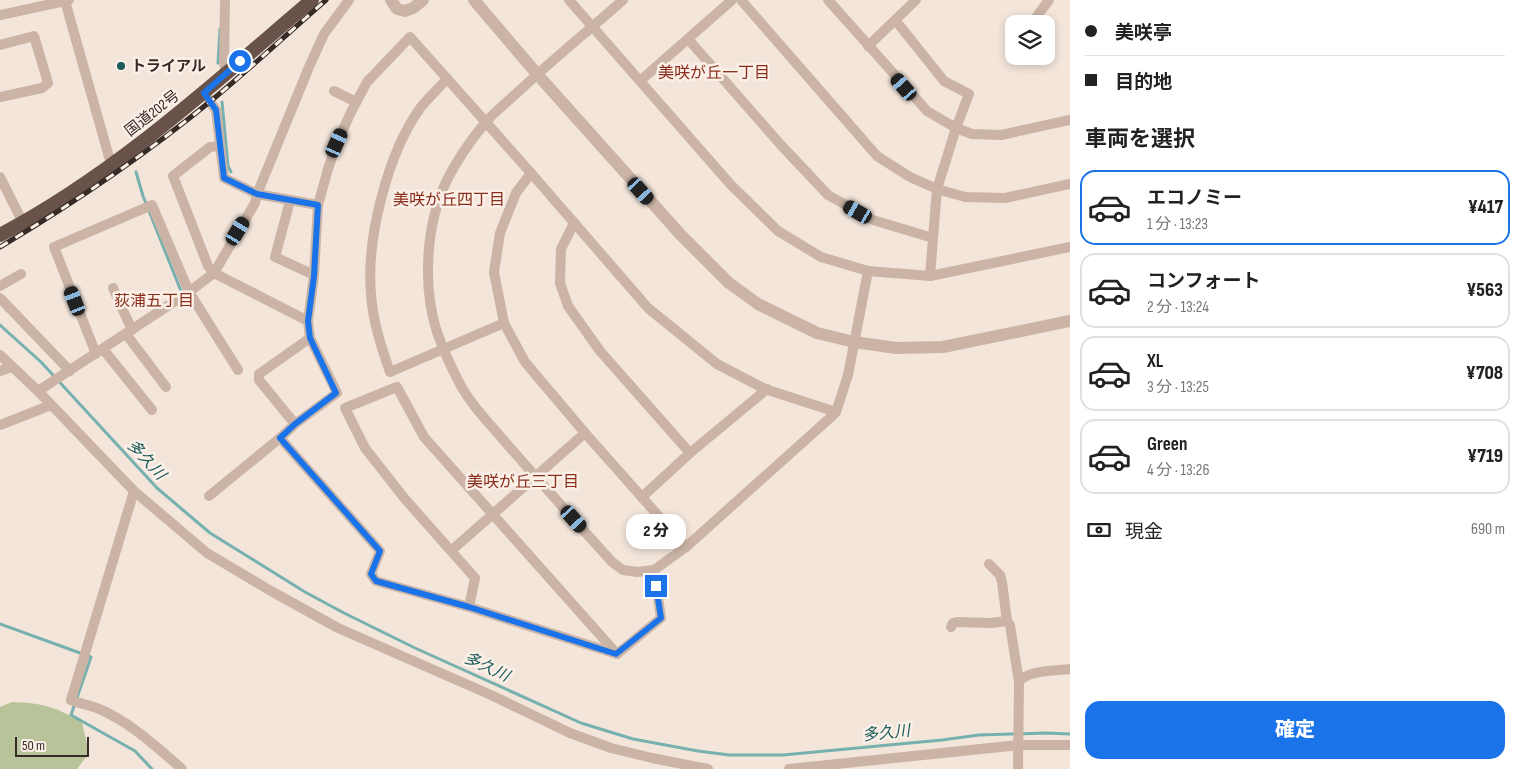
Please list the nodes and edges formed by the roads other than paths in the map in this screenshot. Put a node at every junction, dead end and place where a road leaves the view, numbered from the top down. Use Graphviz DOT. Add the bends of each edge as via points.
graph roads {
  1 [pos="67,0"];
  2 [pos="225,0"];
  3 [pos="312,0"];
  4 [pos="349,0"];
  5 [pos="391,0"];
  6 [pos="423,0"];
  7 [pos="474,0"];
  8 [pos="569,0"];
  9 [pos="623,0"];
  10 [pos="732,0"];
  11 [pos="741,0"];
  12 [pos="828,0"];
  13 [pos="916,0"];
  14 [pos="1049,0"];
  15 [pos="0,15"];
  16 [pos="1038,15"];
  17 [pos="896,21"];
  18 [pos="593,26"];
  19 [pos="688,39"];
  20 [pos="0,45"];
  21 [pos="868,46"];
  22 [pos="226,73"];
  23 [pos="537,74"];
  24 [pos="447,79"];
  25 [pos="640,81"];
  26 [pos="334,91"];
  27 [pos="204,93"];
  28 [pos="0,97"];
  29 [pos="356,102"];
  30 [pos="1070,120"];
  31 [pos="486,122"];
  32 [pos="956,128"];
  33 [pos="219,146"];
  34 [pos="113,164"];
  35 [pos="531,173"];
  36 [pos="0,177"];
  37 [pos="1070,184"];
  38 [pos="937,189"];
  39 [pos="257,194"];
  40 [pos="290,201"];
  41 [pos="318,205"];
  42 [pos="23,223"];
  43 [pos="574,223"];
  44 [pos="0,235"];
  45 [pos="933,238"];
  46 [pos="1070,247"];
  47 [pos="868,271"];
  48 [pos="214,273"];
  49 [pos="21,274"];
  50 [pos="314,276"];
  51 [pos="930,276"];
  52 [pos="0,286"];
  53 [pos="113,288"];
  54 [pos="189,292"];
  55 [pos="0,298"];
  56 [pos="308,321"];
  57 [pos="1070,321"];
  58 [pos="504,323"];
  59 [pos="129,332"];
  60 [pos="310,338"];
  61 [pos="854,342"];
  62 [pos="444,349"];
  63 [pos="100,352"];
  64 [pos="0,355"];
  65 [pos="12,367"];
  66 [pos="238,370"];
  67 [pos="0,371"];
  68 [pos="70,371"];
  69 [pos="166,387"];
  70 [pos="767,389"];
  71 [pos="38,392"];
  72 [pos="51,405"];
  73 [pos="152,410"];
  74 [pos="836,412"];
  75 [pos="295,424"];
  76 [pos="0,425"];
  77 [pos="585,433"];
  78 [pos="280,438"];
  79 [pos="690,453"];
  80 [pos="535,477"];
  81 [pos="134,491"];
  82 [pos="210,496"];
  83 [pos="642,497"];
  84 [pos="493,513"];
  85 [pos="686,547"];
  86 [pos="452,550"];
  87 [pos="989,564"];
  88 [pos="654,570"];
  89 [pos="469,607"];
  90 [pos="1007,621"];
  91 [pos="951,627"];
  92 [pos="616,654"];
  93 [pos="1070,669"];
  94 [pos="1019,682"];
  95 [pos="1019,743"];
  96 [pos="1070,745"];
  97 [pos="182,769"];
  98 [pos="708,769"];
  99 [pos="790,769"];
  100 [pos="1018,769"];
  1 -- 15 [label="street"];
  1 -- 34 [label="street"];
  2 -- 22 [label="street"];
  3 -- 22 [label="highway, 国道202号"];
  4 -- 39 [label="street" via="324,34"];
  5 -- 6 [label="street" via="397,9 405,12"];
  7 -- 23 [label="street"];
  8 -- 18 [label="street"];
  9 -- 18 [label="street"];
  10 -- 19 [label="street"];
  11 -- 38 [label="street" via="877,156"];
  12 -- 21 [label="street"];
  13 -- 17 [label="street"];
  14 -- 16 [label="street"];
  17 -- 21 [label="street"];
  17 -- 32 [label="street" via="944,81 969,94"];
  18 -- 23 [label="street"];
  18 -- 25 [label="street"];
  19 -- 25 [label="street"];
  19 -- 45 [label="street" via="828,195 872,220"];
  20 -- 28 [label="street" via="34,36 48,83 42,88"];
  21 -- 32 [label="street" via="927,111"];
  22 -- 27 [label="highway, 国道202号"];
  23 -- 31 [label="street"];
  23 -- 61 [label="street" via="680,234 729,283 758,304 798,325"];
  24 -- 29 [label="street" via="410,38 367,82"];
  24 -- 31 [label="street"];
  24 -- 62 [label="street" via="422,106 400,140 376,216 371,293 377,334 390,372"];
  25 -- 47 [label="street" via="731,186 778,231 821,257"];
  26 -- 29 [label="street"];
  27 -- 33 [label="street" via="216,110"];
  27 -- 34 [label="highway, 国道202号"];
  29 -- 41 [label="street" via="337,143"];
  30 -- 32 [label="street" via="1000,135 972,134"];
  31 -- 35 [label="street"];
  31 -- 62 [label="street" via="446,182 430,234 431,300 436,330"];
  32 -- 38 [label="street"];
  33 -- 39 [label="street" via="224,178"];
  33 -- 48 [label="street" via="210,147 173,176 208,266"];
  34 -- 42 [label="highway, 国道202号"];
  35 -- 43 [label="street"];
  35 -- 58 [label="street" via="516,193 500,233 494,272"];
  36 -- 42 [label="street"];
  37 -- 38 [label="street" via="1005,198 965,197"];
  38 -- 45 [label="street"];
  39 -- 40 [label="street"];
  39 -- 48 [label="street" via="255,203"];
  40 -- 41 [label="street"];
  40 -- 50 [label="street" via="275,257"];
  41 -- 50 [label="street"];
  42 -- 44 [label="highway, 国道202号"];
  43 -- 70 [label="street" via="648,308 717,364"];
  43 -- 79 [label="street" via="561,249 560,283 568,306 600,351"];
  45 -- 51 [label="street"];
  46 -- 51 [label="street"];
  47 -- 51 [label="street"];
  47 -- 61 [label="street"];
  48 -- 54 [label="street"];
  48 -- 56 [label="street"];
  49 -- 52 [label="street"];
  50 -- 56 [label="street"];
  53 -- 59 [label="street"];
  54 -- 59 [label="street"];
  54 -- 63 [label="street" via="148,207 54,247"];
  54 -- 66 [label="street"];
  55 -- 68 [label="street"];
  56 -- 60 [label="street"];
  57 -- 61 [label="street" via="943,347 896,348"];
  58 -- 62 [label="street"];
  58 -- 77 [label="street" via="525,362"];
  59 -- 63 [label="street"];
  59 -- 69 [label="street"];
  60 -- 75 [label="street" via="336,393"];
  60 -- 75 [label="street" via="259,374 259,380"];
  61 -- 74 [label="street"];
  62 -- 80 [label="street" via="460,385 474,406"];
  63 -- 68 [label="street"];
  63 -- 73 [label="street"];
  64 -- 65 [label="street"];
  65 -- 67 [label="street"];
  65 -- 71 [label="street"];
  68 -- 71 [label="street"];
  70 -- 74 [label="street"];
  70 -- 79 [label="street"];
  71 -- 72 [label="street"];
  72 -- 76 [label="street"];
  72 -- 81 [label="street"];
  74 -- 85 [label="street"];
  75 -- 78 [label="street"];
  77 -- 80 [label="street"];
  77 -- 83 [label="street"];
  78 -- 82 [label="street"];
  78 -- 89 [label="street" via="380,551 371,574 376,581"];
  79 -- 83 [label="street"];
  80 -- 84 [label="street"];
  80 -- 88 [label="street" via="612,562 623,570"];
  81 -- 97 [label="street" via="84,655 75,701 98,709 128,726"];
  81 -- 98 [label="street" via="207,553 338,628 578,736 611,748"];
  83 -- 85 [label="street"];
  84 -- 86 [label="street"];
  84 -- 86 [label="street" via="424,437 397,387 345,408 365,448 405,499"];
  84 -- 92 [label="street"];
  85 -- 88 [label="street"];
  86 -- 89 [label="street" via="475,578"];
  87 -- 90 [label="street" via="1000,575"];
  88 -- 92 [label="street" via="661,618"];
  89 -- 92 [label="street"];
  90 -- 91 [label="street" via="957,622"];
  90 -- 94 [label="street"];
  93 -- 94 [label="street" via="1029,674"];
  94 -- 95 [label="street"];
  95 -- 96 [label="street"];
  95 -- 99 [label="street"];
  95 -- 100 [label="street"];
}
